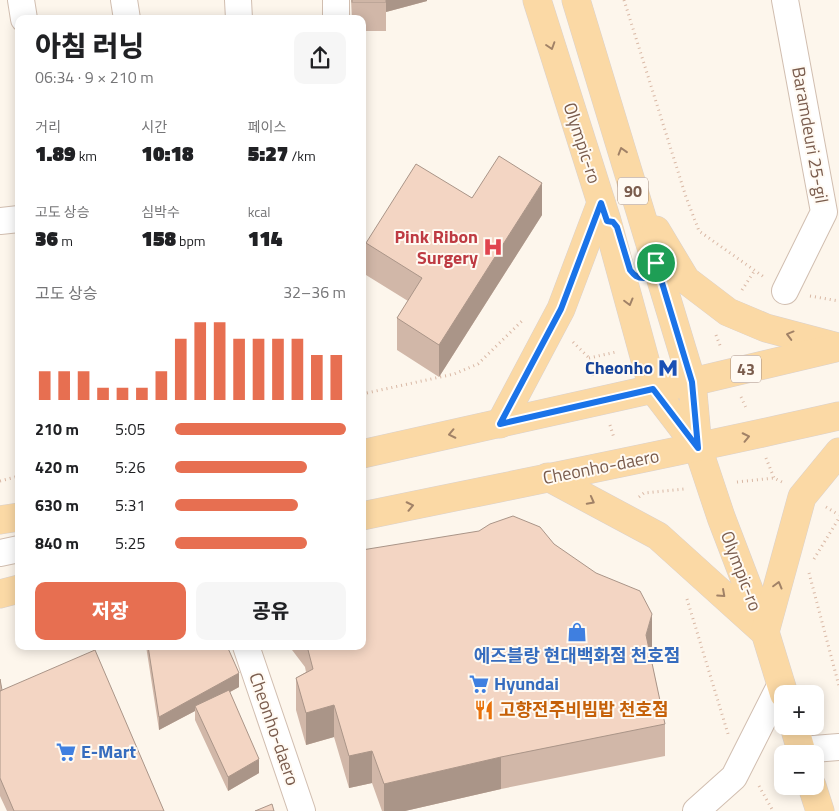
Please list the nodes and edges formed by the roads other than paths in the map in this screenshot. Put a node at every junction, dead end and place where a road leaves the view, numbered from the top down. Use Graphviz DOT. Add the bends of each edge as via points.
graph roads {
  1 [pos="20,0"];
  2 [pos="124,0"];
  3 [pos="238,0"];
  4 [pos="336,0"];
  5 [pos="537,0"];
  6 [pos="576,0"];
  7 [pos="785,0"];
  8 [pos="23,15"];
  9 [pos="127,15"];
  10 [pos="238,15"];
  11 [pos="336,15"];
  12 [pos="635,196"];
  13 [pos="604,212"];
  14 [pos="15,219"];
  15 [pos="0,221"];
  16 [pos="656,263"];
  17 [pos="785,291"];
  18 [pos="838,347"];
  19 [pos="692,382"];
  20 [pos="653,389"];
  21 [pos="839,416"];
  22 [pos="500,424"];
  23 [pos="698,448"];
  24 [pos="839,452"];
  25 [pos="366,453"];
  26 [pos="548,477"];
  27 [pos="366,515"];
  28 [pos="15,518"];
  29 [pos="0,520"];
  30 [pos="15,550"];
  31 [pos="0,553"];
  32 [pos="765,632"];
  33 [pos="247,650"];
  34 [pos="781,685"];
  35 [pos="774,704"];
  36 [pos="799,743"];
  37 [pos="839,747"];
  38 [pos="815,795"];
  39 [pos="302,811"];
  40 [pos="696,811"];
  41 [pos="820,811"];
  1 -- 8 [label="street"];
  2 -- 9 [label="street"];
  3 -- 10 [label="street"];
  4 -- 11 [label="street"];
  5 -- 13 [label="main road, Olympic-ro / 90, one-way"];
  12 -- 6 [label="main road, Olympic-ro / 90, one-way"];
  7 -- 17 [label="street, Baramdeuri 25-gil" via="824,212"];
  12 -- 16 [label="main road, Olympic-ro / 90"];
  18 -- 12 [label="main road, one-way" via="766,328 728,312 686,280"];
  13 -- 16 [label="main road" via="617,227 634,274 644,278"];
  13 -- 20 [label="main road, Olympic-ro / 90, one-way"];
  13 -- 22 [label="main road" via="561,309"];
  14 -- 15 [label="street"];
  16 -- 19 [label="main road, Olympic-ro / 90"];
  18 -- 19 [label="main road, 43"];
  19 -- 20 [label="main road, 43"];
  19 -- 23 [label="main road, Olympic-ro / 90"];
  20 -- 22 [label="main road, 43"];
  20 -- 23 [label="main road, Olympic-ro / 90"];
  23 -- 21 [label="main road, Cheonho-daero, one-way"];
  22 -- 25 [label="main road, 43, one-way"];
  23 -- 26 [label="main road, Cheonho-daero"];
  23 -- 32 [label="main road, Olympic-ro / 90"];
  32 -- 24 [label="main road, one-way" via="802,498"];
  27 -- 26 [label="main road, Cheonho-daero, one-way"];
  26 -- 32 [label="main road, one-way" via="658,536"];
  28 -- 29 [label="main road"];
  30 -- 31 [label="street"];
  32 -- 34 [label="main road, Olympic-ro / 90"];
  33 -- 39 [label="street, Cheonho-daero"];
  35 -- 40 [label="street" via="734,777"];
  36 -- 37 [label="street"];
  38 -- 41 [label="main road"];
}
